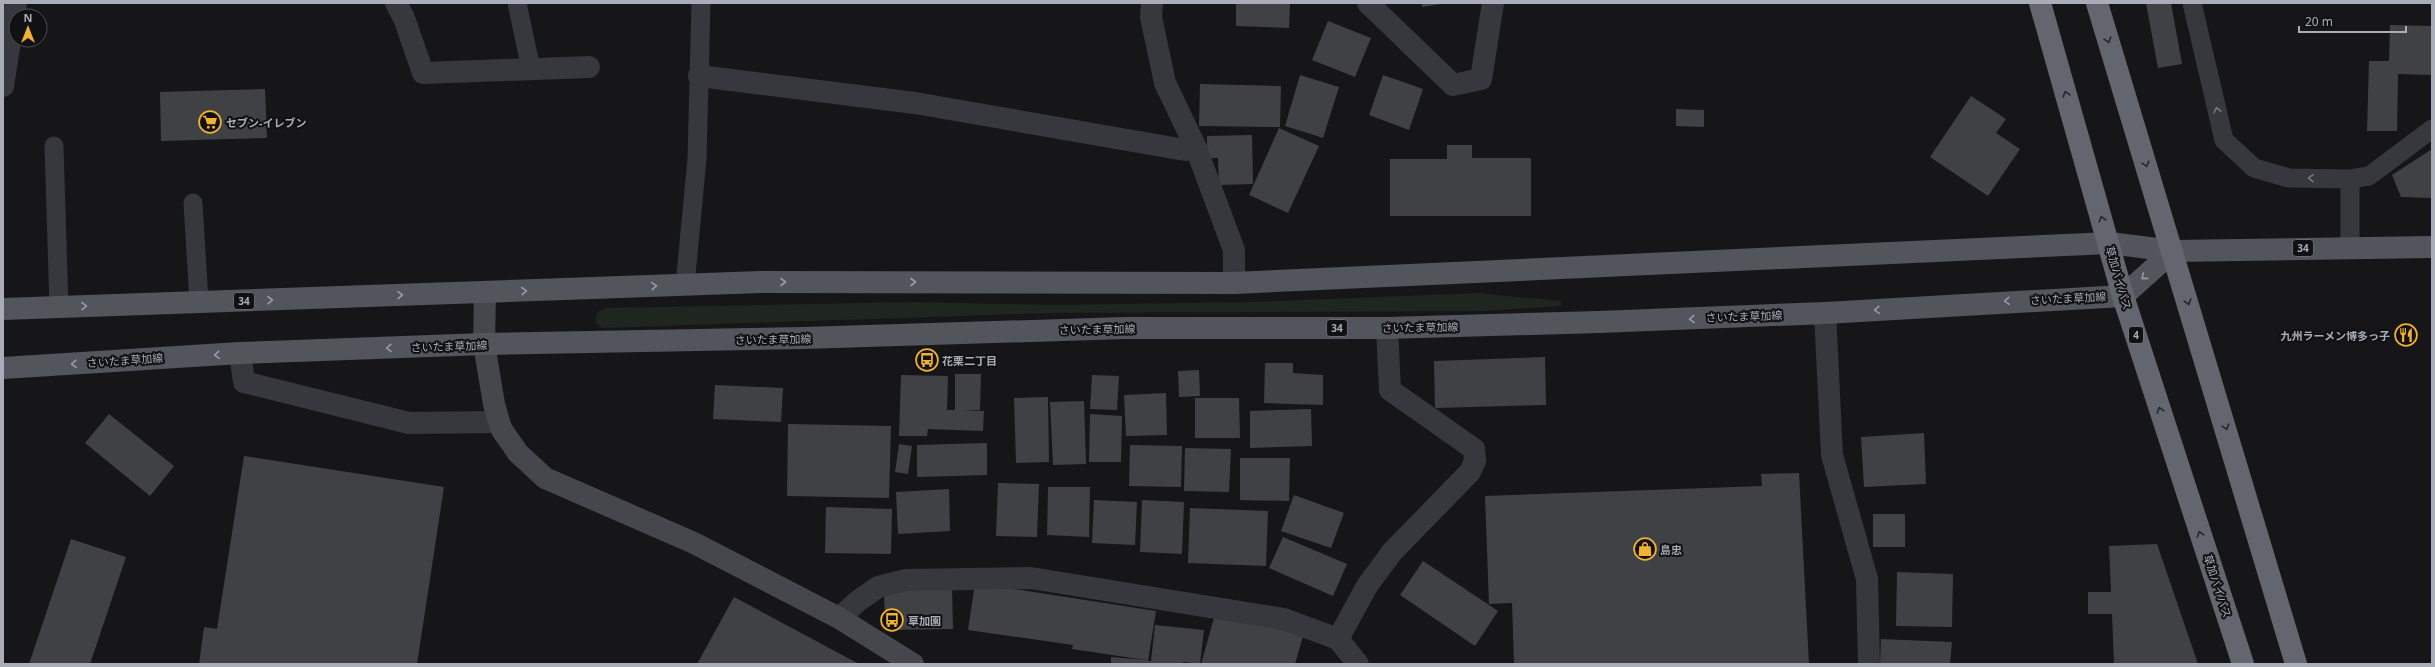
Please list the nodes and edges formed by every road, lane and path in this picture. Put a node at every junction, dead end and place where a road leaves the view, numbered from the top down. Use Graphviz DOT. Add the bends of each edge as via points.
graph roads {
  1 [pos="16,3"];
  2 [pos="396,3"];
  3 [pos="517,3"];
  4 [pos="701,3"];
  5 [pos="1152,3"];
  6 [pos="1368,3"];
  7 [pos="1493,3"];
  8 [pos="2040,3"];
  9 [pos="2096,3"];
  10 [pos="2192,3"];
  11 [pos="589,67"];
  12 [pos="531,69"];
  13 [pos="699,76"];
  14 [pos="3,86"];
  15 [pos="2432,129"];
  16 [pos="54,146"];
  17 [pos="1196,148"];
  18 [pos="2350,179"];
  19 [pos="193,203"];
  20 [pos="2109,244"];
  21 [pos="2432,247"];
  22 [pos="2350,248"];
  23 [pos="2173,251"];
  24 [pos="1234,283"];
  25 [pos="685,285"];
  26 [pos="485,292"];
  27 [pos="2123,296"];
  28 [pos="199,302"];
  29 [pos="58,307"];
  30 [pos="3,309"];
  31 [pos="1825,313"];
  32 [pos="1387,328"];
  33 [pos="484,344"];
  34 [pos="240,353"];
  35 [pos="3,368"];
  36 [pos="499,422"];
  37 [pos="839,618"];
  38 [pos="1338,639"];
  39 [pos="913,664"];
  40 [pos="1358,664"];
  41 [pos="1868,664"];
  42 [pos="2243,664"];
  43 [pos="2296,664"];
  1 -- 14 [label="street"];
  2 -- 12 [label="street" via="404,18 423,73"];
  3 -- 12 [label="lane"];
  4 -- 13 [label="lane"];
  5 -- 17 [label="street" via="1151,17 1165,83"];
  6 -- 7 [label="street" via="1453,85 1481,78"];
  20 -- 8 [label="highway, 草加バイパス / 4, one-way"];
  9 -- 23 [label="highway, one-way"];
  18 -- 10 [label="lane, one-way" via="2289,178 2254,168 2224,140"];
  11 -- 12 [label="street"];
  13 -- 17 [label="street" via="915,103 1185,150"];
  13 -- 25 [label="lane" via="697,159"];
  15 -- 18 [label="lane" via="2368,176"];
  16 -- 29 [label="lane"];
  17 -- 24 [label="street" via="1234,250"];
  18 -- 22 [label="lane"];
  19 -- 28 [label="lane"];
  20 -- 23 [label="main road, 34"];
  20 -- 24 [label="main road, 34"];
  20 -- 27 [label="highway, 草加バイパス / 4"];
  21 -- 22 [label="main road, 34"];
  22 -- 23 [label="main road, 34"];
  23 -- 27 [label="main road, さいたま草加線, one-way"];
  23 -- 43 [label="highway, one-way"];
  25 -- 24 [label="main road, 34, one-way" via="761,282"];
  26 -- 25 [label="main road, 34, one-way"];
  28 -- 26 [label="main road, 34, one-way"];
  26 -- 33 [label="street"];
  27 -- 31 [label="main road, さいたま草加線 / 34, one-way"];
  42 -- 27 [label="highway, 草加バイパス / 4, one-way"];
  29 -- 28 [label="main road, 34, one-way"];
  29 -- 30 [label="main road, 34"];
  31 -- 32 [label="main road, さいたま草加線 / 34, one-way"];
  31 -- 41 [label="street" via="1832,455 1867,579"];
  32 -- 33 [label="main road, さいたま草加線 / 34" via="1125,328 795,339"];
  32 -- 38 [label="street" via="1390,390 1474,449 1475,461 1470,472 1392,552 1367,586"];
  33 -- 34 [label="main road, さいたま草加線 / 34, one-way"];
  33 -- 36 [label="street"];
  34 -- 35 [label="main road, さいたま草加線 / 34, one-way"];
  34 -- 36 [label="street" via="244,382 409,423"];
  36 -- 37 [label="street" via="518,453 545,478 694,542"];
  37 -- 38 [label="street" via="878,587 906,580 1031,578 1284,619"];
  37 -- 39 [label="street"];
  38 -- 40 [label="street"];
}
